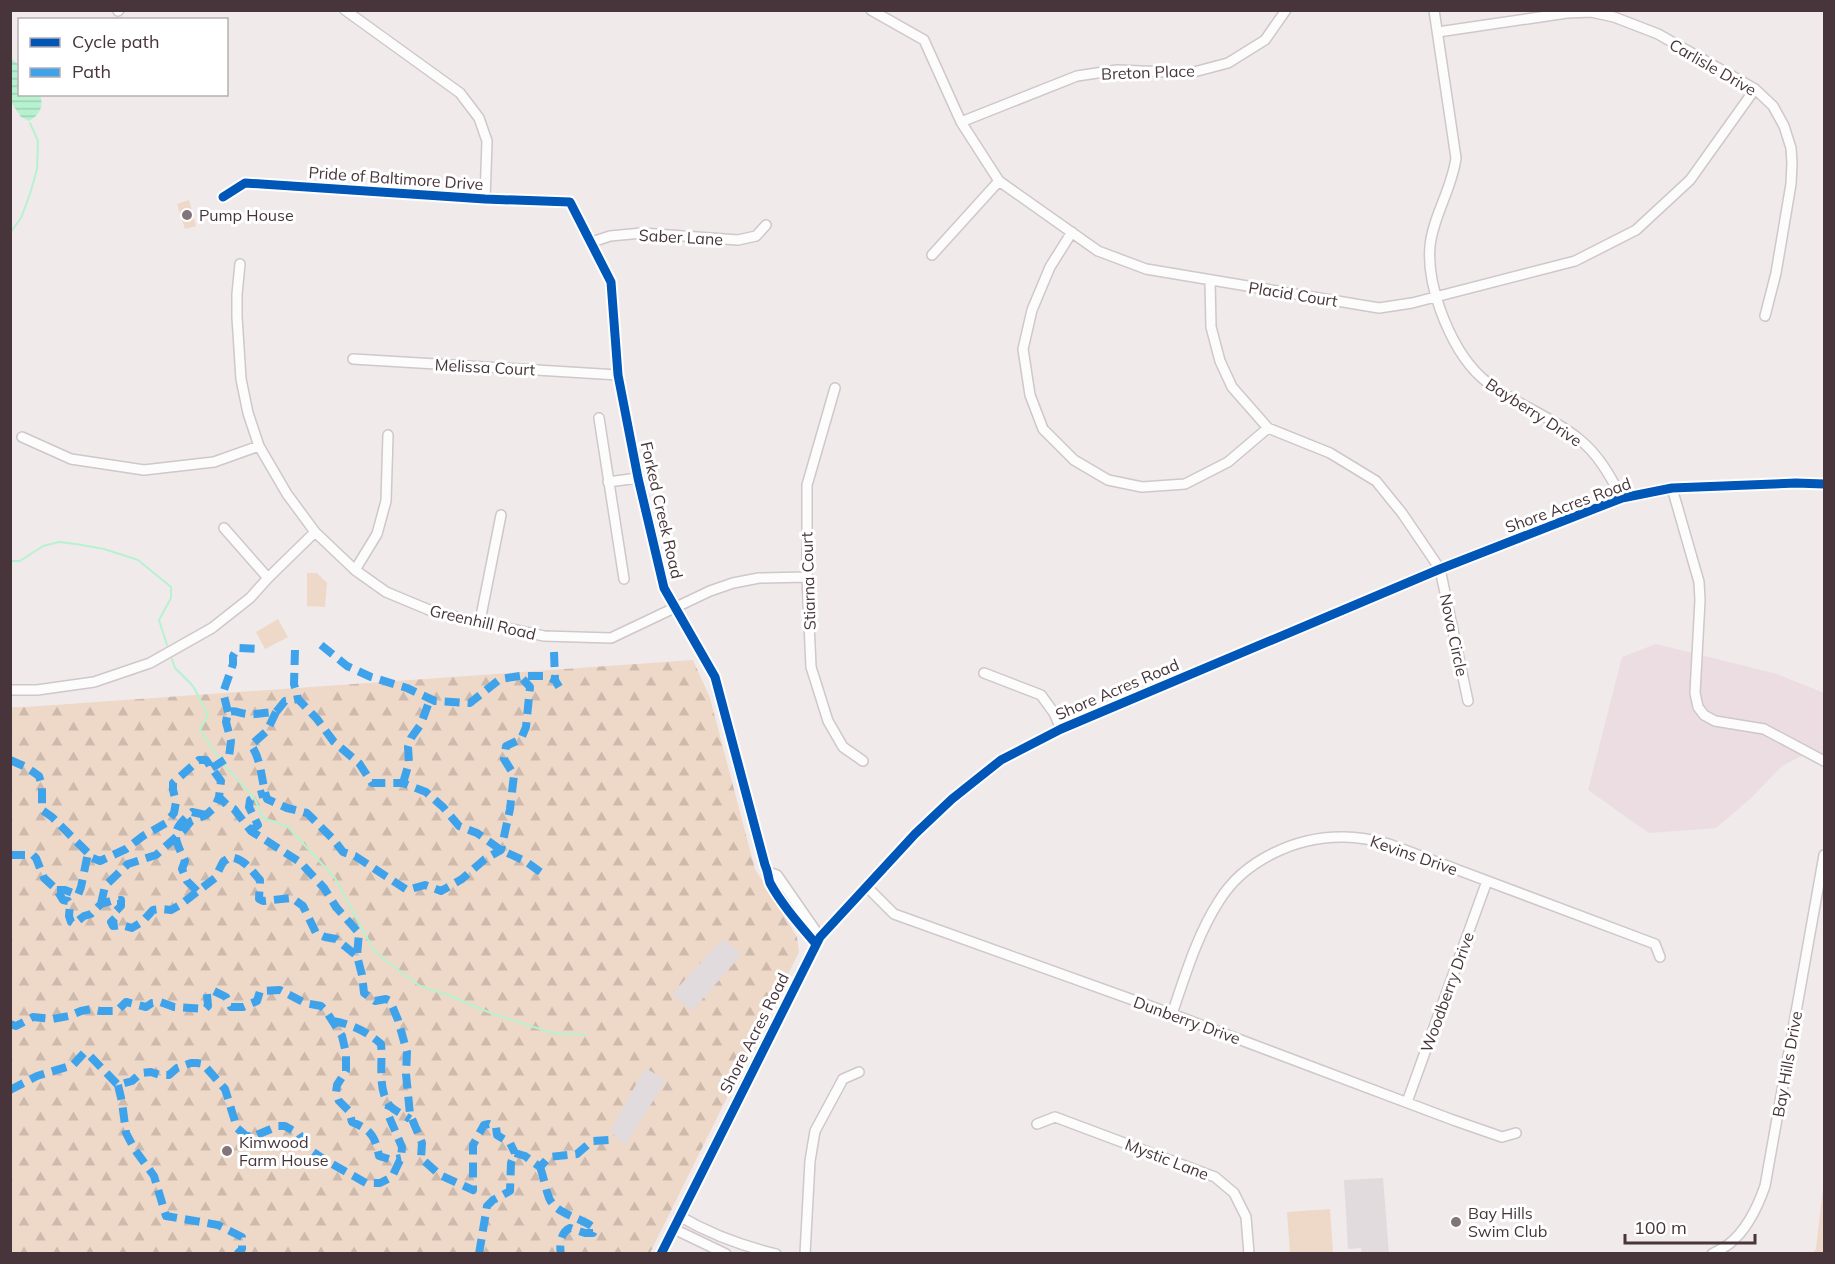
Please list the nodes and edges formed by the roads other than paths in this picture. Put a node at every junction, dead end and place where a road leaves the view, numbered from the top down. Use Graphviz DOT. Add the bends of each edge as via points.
graph roads {
  1 [pos="345,10"];
  2 [pos="871,10"];
  3 [pos="1286,10"];
  4 [pos="1434,10"];
  5 [pos="1438,32"];
  6 [pos="1755,89"];
  7 [pos="961,122"];
  8 [pos="999,181"];
  9 [pos="223,197"];
  10 [pos="485,199"];
  11 [pos="570,202"];
  12 [pos="766,225"];
  13 [pos="1072,232"];
  14 [pos="592,242"];
  15 [pos="932,255"];
  16 [pos="240,264"];
  17 [pos="1210,281"];
  18 [pos="1436,296"];
  19 [pos="1765,316"];
  20 [pos="353,359"];
  21 [pos="618,375"];
  22 [pos="835,388"];
  23 [pos="599,418"];
  24 [pos="1268,428"];
  25 [pos="388,435"];
  26 [pos="22,437"];
  27 [pos="259,446"];
  28 [pos="638,478"];
  29 [pos="608,482"];
  30 [pos="1824,484"];
  31 [pos="1672,488"];
  32 [pos="1622,498"];
  33 [pos="501,515"];
  34 [pos="224,528"];
  35 [pos="315,532"];
  36 [pos="1440,569"];
  37 [pos="356,570"];
  38 [pos="807,577"];
  39 [pos="268,578"];
  40 [pos="624,579"];
  41 [pos="675,608"];
  42 [pos="480,621"];
  43 [pos="984,673"];
  44 [pos="10,690"];
  45 [pos="1468,700"];
  46 [pos="1061,729"];
  47 [pos="863,761"];
  48 [pos="1824,761"];
  49 [pos="1824,855"];
  50 [pos="1487,881"];
  51 [pos="866,886"];
  52 [pos="818,941"];
  53 [pos="1660,957"];
  54 [pos="1172,1014"];
  55 [pos="859,1072"];
  56 [pos="1407,1102"];
  57 [pos="1037,1125"];
  58 [pos="1516,1133"];
  59 [pos="679,1216"];
  60 [pos="674,1229"];
  61 [pos="661,1254"];
  62 [pos="726,1254"];
  63 [pos="776,1254"];
  64 [pos="805,1254"];
  65 [pos="1249,1254"];
  66 [pos="1712,1254"];
  1 -- 10 [label="street" via="460,93 478,118 487,141"];
  2 -- 7 [label="street, Placid Court" via="924,40"];
  3 -- 7 [label="street, Breton Place" via="1265,39 1228,63 1190,74 1117,70 1077,76"];
  4 -- 5 [label="street, Bayberry Drive"];
  5 -- 6 [label="street, Carlisle Drive" via="1591,12 1642,27"];
  5 -- 18 [label="street, Bayberry Drive" via="1456,158 1430,245"];
  6 -- 18 [label="street, Placid Court" via="1690,180 1636,230 1575,261"];
  6 -- 19 [label="street, Carlisle Drive" via="1773,106 1784,126 1792,163 1776,273"];
  7 -- 8 [label="street, Placid Court"];
  8 -- 13 [label="street, Placid Court"];
  8 -- 15 [label="street"];
  9 -- 10 [label="street, Pride of Baltimore Drive" via="245,183"];
  10 -- 11 [label="street, Pride of Baltimore Drive"];
  11 -- 14 [label="street, Forked Creek Road"];
  12 -- 14 [label="street, Saber Lane" via="756,236 738,240 642,233"];
  13 -- 17 [label="street, Placid Court" via="1098,251 1146,269"];
  13 -- 24 [label="street" via="1050,267 1032,310 1023,349 1030,394 1043,429 1074,460 1108,480 1142,487 1185,484 1228,462"];
  14 -- 21 [label="street, Forked Creek Road" via="611,282"];
  16 -- 27 [label="street, Greenhill Road" via="237,317 241,380"];
  17 -- 18 [label="street, Placid Court" via="1379,308"];
  17 -- 24 [label="street" via="1211,327 1220,361 1232,387"];
  18 -- 32 [label="street, Bayberry Drive" via="1450,333 1470,366 1497,389 1579,440 1604,467"];
  20 -- 21 [label="street, Melissa Court"];
  21 -- 28 [label="street, Forked Creek Road"];
  22 -- 38 [label="street, Stiarna Court" via="807,485"];
  23 -- 29 [label="street"];
  24 -- 36 [label="street" via="1330,453 1376,480"];
  25 -- 37 [label="street" via="386,501 376,534"];
  26 -- 27 [label="street" via="71,459 144,470 214,462"];
  27 -- 35 [label="street, Greenhill Road"];
  28 -- 29 [label="street"];
  28 -- 41 [label="street, Forked Creek Road" via="664,588"];
  29 -- 40 [label="street"];
  30 -- 31 [label="street, Shore Acres Road"];
  31 -- 32 [label="street, Shore Acres Road"];
  31 -- 48 [label="street" via="1699,582 1695,693 1698,707 1715,721 1764,729"];
  32 -- 36 [label="street, Shore Acres Road"];
  33 -- 42 [label="street"];
  34 -- 39 [label="street"];
  35 -- 37 [label="street, Greenhill Road"];
  35 -- 39 [label="street"];
  36 -- 45 [label="street, Nova Circle"];
  36 -- 46 [label="street, Shore Acres Road"];
  37 -- 42 [label="street, Greenhill Road" via="386,592 415,604"];
  38 -- 41 [label="street, Greenhill Road" via="733,583"];
  38 -- 47 [label="street, Stiarna Court" via="811,667 828,721 843,747"];
  39 -- 44 [label="street" via="212,628 150,663 94,682"];
  41 -- 42 [label="street, Greenhill Road" via="611,638 544,636"];
  41 -- 52 [label="street, Forked Creek Road" via="715,676 769,880 786,907"];
  43 -- 46 [label="street" via="1041,695"];
  46 -- 51 [label="street, Shore Acres Road" via="1001,760 973,782 915,834"];
  49 -- 66 [label="street, Bay Hills Drive" via="1765,1186 1759,1204 1740,1233"];
  50 -- 53 [label="street, Kevins Drive" via="1655,944"];
  50 -- 54 [label="street, Kevins Drive" via="1366,838 1324,838 1288,847 1246,871 1219,900 1197,944"];
  50 -- 56 [label="street, Woodberry Drive"];
  51 -- 52 [label="street, Shore Acres Road"];
  51 -- 54 [label="street, Dunberry Drive" via="894,914"];
  52 -- 59 [label="street, Shore Acres Road"];
  54 -- 56 [label="street, Dunberry Drive"];
  55 -- 64 [label="street" via="843,1079 815,1131"];
  56 -- 58 [label="street, Dunberry Drive" via="1502,1137"];
  57 -- 65 [label="street, Mystic Lane" via="1055,1117 1215,1177 1234,1193 1246,1217"];
  59 -- 60 [label="street, Shore Acres Road"];
  59 -- 63 [label="street" via="728,1240"];
  60 -- 61 [label="street, Shore Acres Road"];
  60 -- 62 [label="street"];
}
